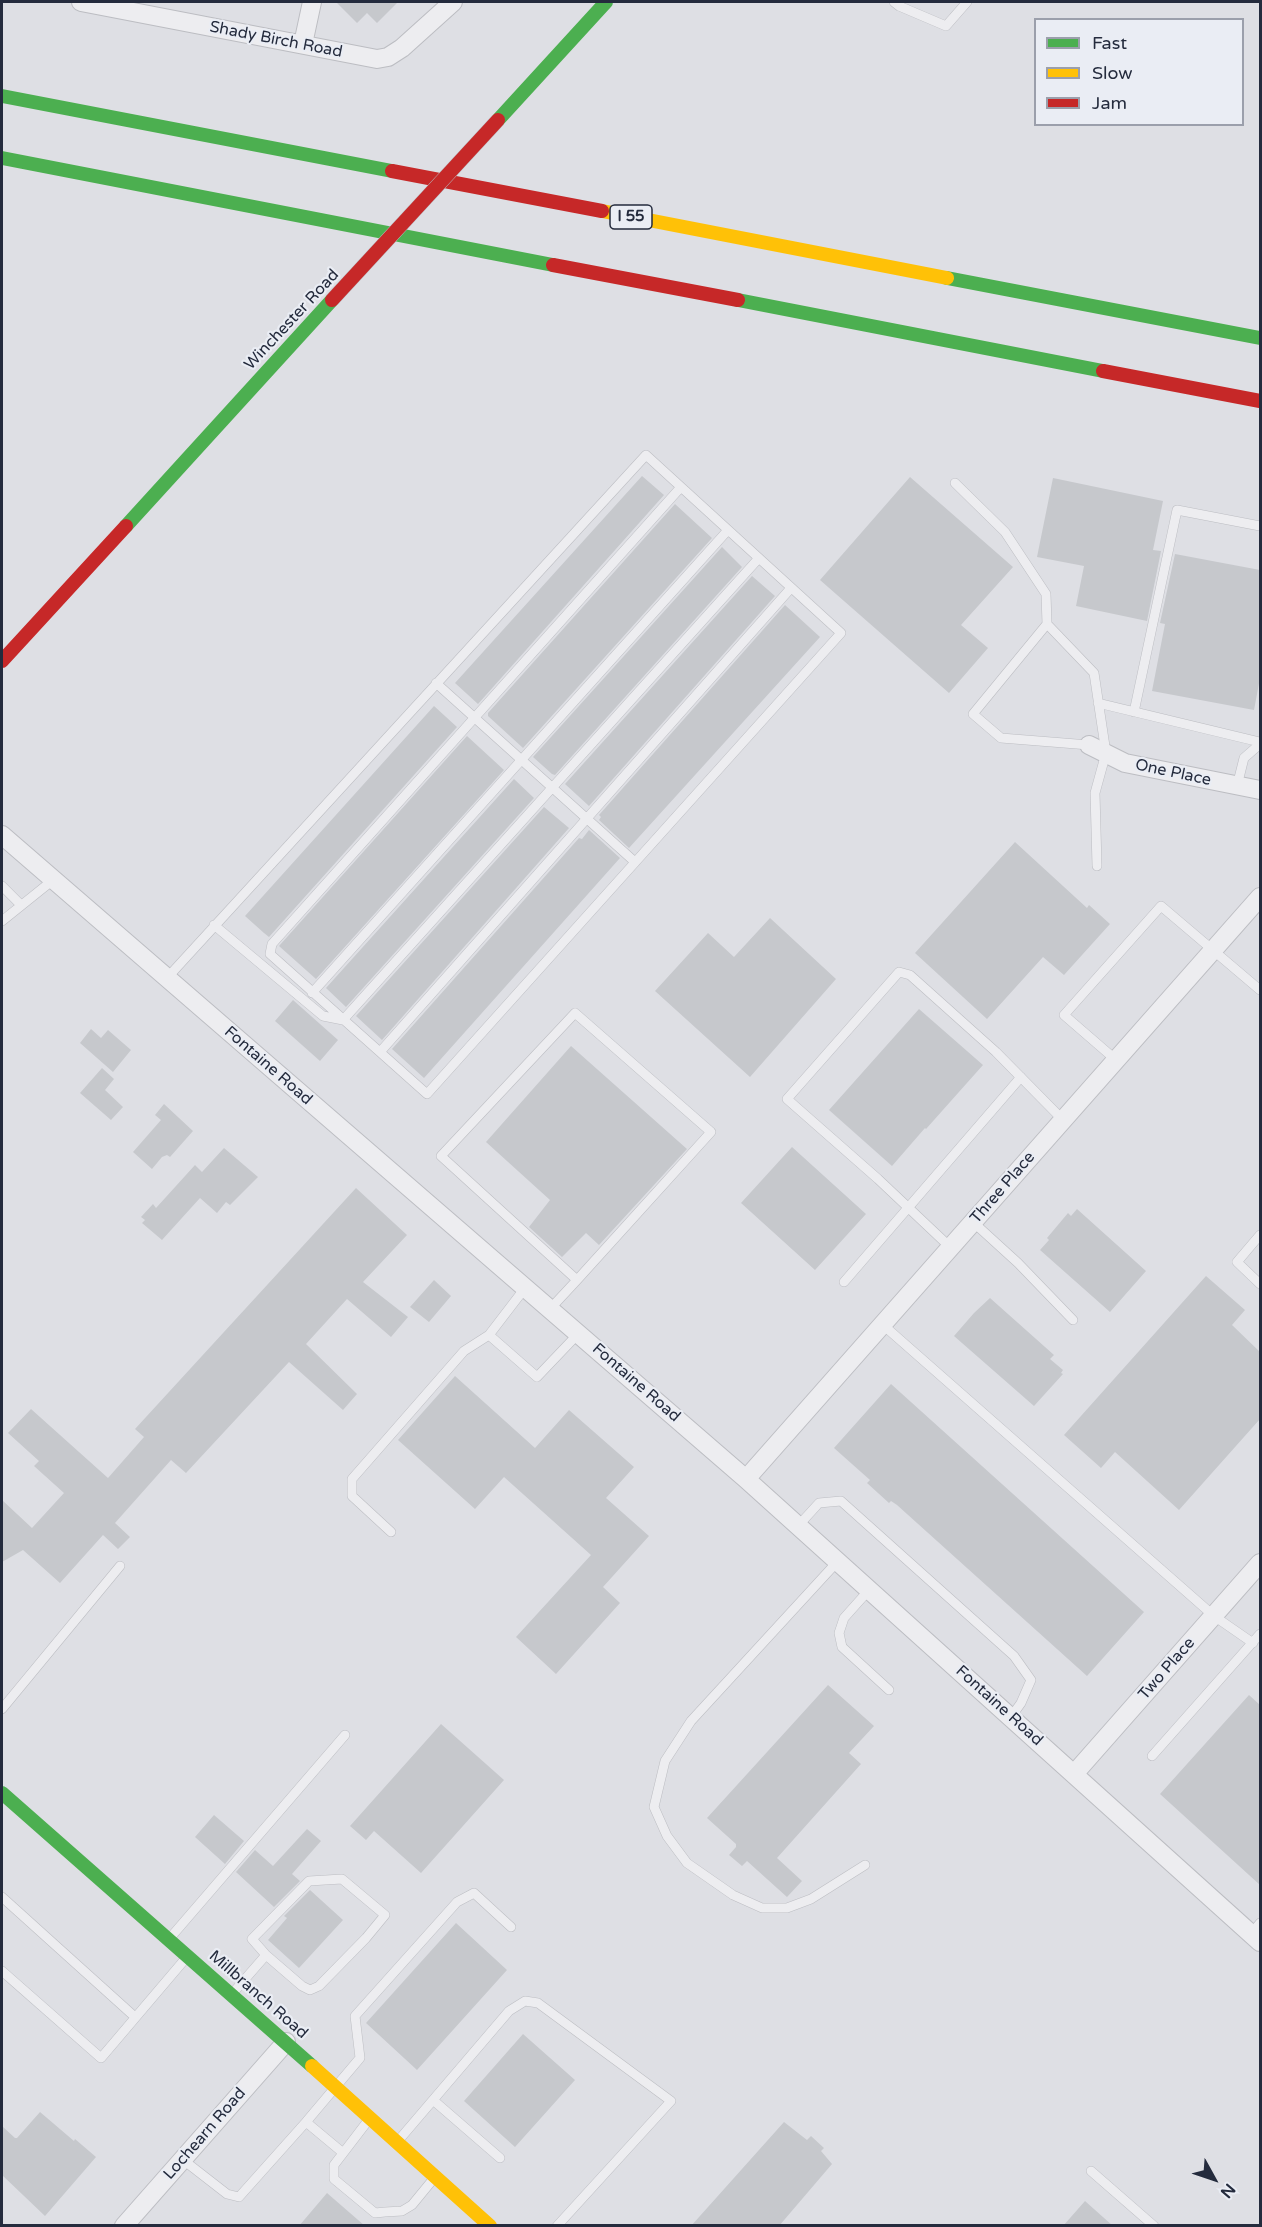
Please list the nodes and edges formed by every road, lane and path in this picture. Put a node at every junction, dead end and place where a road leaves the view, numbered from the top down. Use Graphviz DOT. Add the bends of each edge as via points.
graph roads {
  1 [pos="81,2"];
  2 [pos="312,2"];
  3 [pos="453,2"];
  4 [pos="606,2"];
  5 [pos="894,2"];
  6 [pos="967,2"];
  7 [pos="303,44"];
  8 [pos="2,96"];
  9 [pos="2,158"];
  10 [pos="1260,338"];
  11 [pos="1260,401"];
  12 [pos="955,483"];
  13 [pos="681,487"];
  14 [pos="1260,526"];
  15 [pos="728,530"];
  16 [pos="759,558"];
  17 [pos="791,588"];
  18 [pos="1047,624"];
  19 [pos="2,661"];
  20 [pos="436,683"];
  21 [pos="1098,703"];
  22 [pos="1134,712"];
  23 [pos="475,718"];
  24 [pos="1260,743"];
  25 [pos="1089,745"];
  26 [pos="1106,753"];
  27 [pos="522,760"];
  28 [pos="1237,786"];
  29 [pos="551,787"];
  30 [pos="1260,790"];
  31 [pos="586,818"];
  32 [pos="2,835"];
  33 [pos="635,862"];
  34 [pos="1098,866"];
  35 [pos="53,880"];
  36 [pos="2,886"];
  37 [pos="1260,897"];
  38 [pos="21,905"];
  39 [pos="2,921"];
  40 [pos="214,925"];
  41 [pos="1214,950"];
  42 [pos="167,978"];
  43 [pos="1260,990"];
  44 [pos="312,993"];
  45 [pos="343,1020"];
  46 [pos="380,1052"];
  47 [pos="1116,1060"];
  48 [pos="1021,1077"];
  49 [pos="1063,1120"];
  50 [pos="909,1209"];
  51 [pos="973,1222"];
  52 [pos="1260,1235"];
  53 [pos="950,1247"];
  54 [pos="578,1280"];
  55 [pos="844,1282"];
  56 [pos="1260,1284"];
  57 [pos="525,1288"];
  58 [pos="550,1310"];
  59 [pos="1073,1320"];
  60 [pos="882,1324"];
  61 [pos="578,1334"];
  62 [pos="489,1335"];
  63 [pos="746,1479"];
  64 [pos="798,1526"];
  65 [pos="391,1532"];
  66 [pos="838,1561"];
  67 [pos="1260,1563"];
  68 [pos="120,1566"];
  69 [pos="869,1590"];
  70 [pos="1214,1616"];
  71 [pos="1260,1634"];
  72 [pos="1253,1643"];
  73 [pos="889,1690"];
  74 [pos="2,1709"];
  75 [pos="1011,1717"];
  76 [pos="345,1735"];
  77 [pos="1152,1756"];
  78 [pos="1074,1774"];
  79 [pos="2,1793"];
  80 [pos="866,1865"];
  81 [pos="2,1897"];
  82 [pos="512,1927"];
  83 [pos="1257,1933"];
  84 [pos="169,1939"];
  85 [pos="266,1955"];
  86 [pos="188,1956"];
  87 [pos="2,1971"];
  88 [pos="232,1994"];
  89 [pos="135,2017"];
  90 [pos="286,2042"];
  91 [pos="336,2086"];
  92 [pos="433,2100"];
  93 [pos="371,2118"];
  94 [pos="306,2122"];
  95 [pos="398,2142"];
  96 [pos="342,2152"];
  97 [pos="500,2158"];
  98 [pos="182,2160"];
  99 [pos="1091,2171"];
  100 [pos="435,2177"];
  101 [pos="124,2226"];
  102 [pos="490,2226"];
  103 [pos="558,2226"];
  104 [pos="1154,2226"];
  1 -- 7 [label="street, Shady Birch Road"];
  2 -- 7 [label="street"];
  3 -- 7 [label="street, Shady Birch Road" via="388,57 368,58"];
  4 -- 19 [label="main road, Winchester Road, bridge"];
  5 -- 6 [label="lane" via="946,26"];
  8 -- 10 [label="main road, I 55"];
  9 -- 11 [label="main road"];
  12 -- 18 [label="lane" via="1005,532 1046,594"];
  13 -- 15 [label="lane"];
  13 -- 20 [label="lane" via="646,455"];
  13 -- 23 [label="lane"];
  14 -- 22 [label="lane" via="1177,510"];
  15 -- 16 [label="lane"];
  15 -- 27 [label="lane"];
  16 -- 17 [label="lane"];
  16 -- 29 [label="lane"];
  17 -- 31 [label="lane"];
  17 -- 33 [label="lane" via="841,633"];
  18 -- 21 [label="lane" via="1094,673"];
  18 -- 25 [label="lane" via="973,714 1000,738"];
  20 -- 23 [label="lane"];
  20 -- 40 [label="lane"];
  21 -- 22 [label="lane"];
  21 -- 26 [label="lane"];
  22 -- 24 [label="lane"];
  23 -- 27 [label="lane"];
  23 -- 44 [label="lane" via="272,944 270,954"];
  24 -- 28 [label="lane" via="1244,758"];
  25 -- 26 [label="street, One Place"];
  26 -- 28 [label="street, One Place" via="1125,763"];
  26 -- 34 [label="lane" via="1095,793"];
  27 -- 29 [label="lane"];
  27 -- 44 [label="lane"];
  28 -- 30 [label="street, One Place"];
  29 -- 31 [label="lane"];
  29 -- 45 [label="lane"];
  31 -- 33 [label="lane"];
  31 -- 46 [label="lane"];
  32 -- 35 [label="street, Fontaine Road"];
  33 -- 46 [label="lane" via="427,1094"];
  35 -- 38 [label="lane"];
  35 -- 42 [label="street, Fontaine Road"];
  36 -- 38 [label="lane"];
  37 -- 41 [label="street, Three Place"];
  38 -- 39 [label="lane"];
  40 -- 42 [label="lane"];
  40 -- 45 [label="lane" via="323,1016"];
  41 -- 43 [label="lane"];
  41 -- 47 [label="street, Three Place"];
  41 -- 47 [label="lane" via="1161,906 1071,1007 1064,1016"];
  42 -- 57 [label="street, Fontaine Road"];
  44 -- 45 [label="lane"];
  45 -- 46 [label="lane"];
  47 -- 49 [label="street, Three Place"];
  48 -- 49 [label="lane"];
  48 -- 50 [label="lane"];
  48 -- 50 [label="lane" via="910,975 899,972 787,1098"];
  49 -- 51 [label="street, Three Place"];
  50 -- 53 [label="lane"];
  50 -- 55 [label="lane"];
  51 -- 53 [label="street, Three Place"];
  51 -- 59 [label="lane"];
  52 -- 56 [label="lane" via="1237,1262"];
  53 -- 60 [label="street, Three Place"];
  54 -- 54 [label="lane" via="711,1131 575,1013 441,1156"];
  54 -- 58 [label="lane"];
  57 -- 58 [label="street, Fontaine Road"];
  57 -- 62 [label="lane"];
  58 -- 61 [label="street, Fontaine Road"];
  60 -- 63 [label="street, Three Place"];
  60 -- 70 [label="lane"];
  61 -- 62 [label="lane" via="537,1377"];
  61 -- 63 [label="street, Fontaine Road"];
  62 -- 65 [label="lane" via="464,1351 352,1479 352,1496"];
  63 -- 64 [label="street, Fontaine Road"];
  64 -- 66 [label="street, Fontaine Road"];
  64 -- 75 [label="lane" via="819,1503 841,1501 1014,1656 1031,1680"];
  66 -- 69 [label="street, Fontaine Road"];
  66 -- 80 [label="lane" via="691,1721 665,1761 654,1807 667,1836 687,1863 733,1895 762,1908 787,1908 812,1899"];
  67 -- 70 [label="street, Two Place"];
  68 -- 74 [label="lane"];
  69 -- 73 [label="lane" via="844,1618 839,1633 842,1647"];
  69 -- 75 [label="street, Fontaine Road"];
  70 -- 72 [label="lane"];
  70 -- 78 [label="street, Two Place"];
  71 -- 72 [label="lane"];
  72 -- 77 [label="lane"];
  75 -- 78 [label="street, Fontaine Road"];
  76 -- 84 [label="lane"];
  78 -- 83 [label="street, Fontaine Road"];
  79 -- 84 [label="main road, Millbranch Road"];
  81 -- 89 [label="lane"];
  82 -- 91 [label="lane" via="474,1893 457,1902 355,2016 360,2058"];
  84 -- 86 [label="main road, Millbranch Road"];
  85 -- 85 [label="lane" via="310,1990 319,1986 385,1915 342,1878 309,1881 252,1939"];
  85 -- 88 [label="lane"];
  86 -- 88 [label="main road, Millbranch Road"];
  86 -- 89 [label="lane"];
  87 -- 89 [label="lane" via="101,2058"];
  88 -- 90 [label="main road, Millbranch Road"];
  90 -- 91 [label="main road, Millbranch Road"];
  90 -- 98 [label="street, Lochearn Road"];
  91 -- 93 [label="main road, Millbranch Road"];
  91 -- 94 [label="lane"];
  92 -- 95 [label="lane"];
  92 -- 97 [label="lane"];
  92 -- 103 [label="lane" via="509,2011 525,2001 538,2003 671,2101"];
  93 -- 95 [label="main road, Millbranch Road"];
  93 -- 96 [label="lane"];
  94 -- 96 [label="lane"];
  94 -- 98 [label="lane" via="239,2197 227,2194"];
  95 -- 100 [label="main road, Millbranch Road"];
  96 -- 100 [label="lane" via="334,2165 334,2179 375,2212 402,2211"];
  98 -- 101 [label="street, Lochearn Road"];
  99 -- 104 [label="lane"];
  100 -- 102 [label="main road, Millbranch Road"];
}
